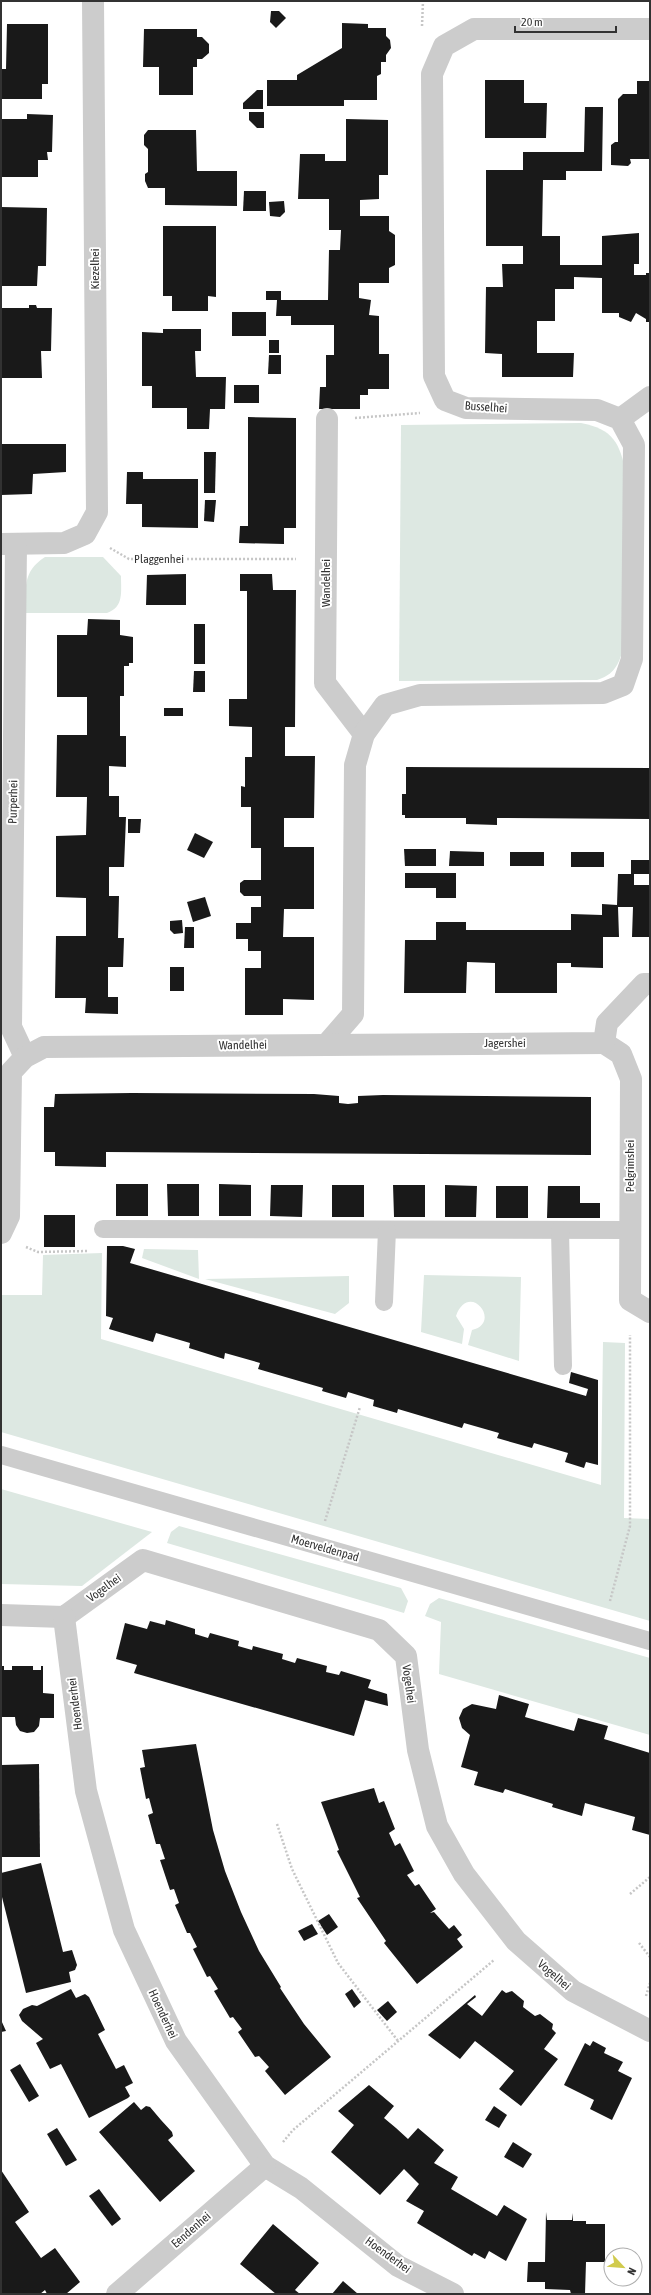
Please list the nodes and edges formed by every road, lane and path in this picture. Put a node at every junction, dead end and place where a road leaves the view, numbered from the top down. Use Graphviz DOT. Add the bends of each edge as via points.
graph roads {
  1 [pos="93,1"];
  2 [pos="650,29"];
  3 [pos="650,397"];
  4 [pos="445,400"];
  5 [pos="327,419"];
  6 [pos="620,419"];
  7 [pos="85,534"];
  8 [pos="8,544"];
  9 [pos="326,559"];
  10 [pos="364,734"];
  11 [pos="650,984"];
  12 [pos="604,1042"];
  13 [pos="327,1044"];
  14 [pos="25,1057"];
  15 [pos="103,1229"];
  16 [pos="387,1230"];
  17 [pos="560,1230"];
  18 [pos="630,1230"];
  19 [pos="1,1233"];
  20 [pos="23,1246"];
  21 [pos="630,1300"];
  22 [pos="384,1302"];
  23 [pos="650,1312"];
  24 [pos="563,1366"];
  25 [pos="360,1407"];
  26 [pos="1,1454"];
  27 [pos="317,1546"];
  28 [pos="1,1615"];
  29 [pos="64,1617"];
  30 [pos="603,1628"];
  31 [pos="650,1641"];
  32 [pos="277,1824"];
  33 [pos="650,1877"];
  34 [pos="630,1894"];
  35 [pos="516,1941"];
  36 [pos="639,1943"];
  37 [pos="650,1957"];
  38 [pos="650,2031"];
  39 [pos="398,2041"];
  40 [pos="265,2166"];
  41 [pos="118,2294"];
  42 [pos="453,2294"];
  1 -- 7 [label="street, Kiezelhei" via="98,512"];
  2 -- 4 [label="street" via="474,29 444,46 432,74 434,376"];
  3 -- 6 [label="street"];
  4 -- 5 [label="path" via="416,415"];
  4 -- 6 [label="street, Busselhei" via="466,408 597,410"];
  5 -- 9 [label="street, Wandelhei"];
  6 -- 10 [label="street" via="634,446 632,659 623,685 603,693 420,695 385,705"];
  7 -- 8 [label="street" via="64,543"];
  7 -- 9 [label="path, Plaggenhei" via="129,559"];
  8 -- 14 [label="street, Purperhei" via="11,1027"];
  9 -- 10 [label="street, Wandelhei" via="325,683"];
  10 -- 13 [label="street" via="355,765 353,1014"];
  11 -- 12 [label="street" via="644,984 607,1023"];
  12 -- 13 [label="street, Jagershei"];
  12 -- 18 [label="street, Pelgrimshei" via="622,1054 631,1079"];
  13 -- 14 [label="street, Wandelhei" via="44,1047"];
  14 -- 19 [label="street, Wandelhei" via="11,1072 9,1216"];
  15 -- 16 [label="lane"];
  15 -- 20 [label="path" via="88,1252 38,1252"];
  16 -- 17 [label="lane"];
  16 -- 22 [label="lane"];
  17 -- 18 [label="lane"];
  17 -- 24 [label="lane"];
  18 -- 21 [label="street, Pelgrimshei"];
  21 -- 23 [label="street"];
  21 -- 30 [label="path" via="630,1526"];
  25 -- 27 [label="path"];
  26 -- 27 [label="lane, Moerveldenpad"];
  27 -- 30 [label="lane, Moerveldenpad"];
  28 -- 29 [label="street"];
  29 -- 35 [label="street, Vogelhei" via="143,1560 379,1630 406,1656 418,1750 437,1826 464,1874"];
  29 -- 40 [label="street, Hoenderhei" via="86,1791 124,1930 176,2041"];
  30 -- 31 [label="lane, Moerveldenpad"];
  32 -- 39 [label="path" via="292,1868 338,1963"];
  33 -- 34 [label="path"];
  35 -- 38 [label="street, Vogelhei" via="572,1991"];
  35 -- 39 [label="path"];
  36 -- 37 [label="path"];
  39 -- 40 [label="path" via="292,2130"];
  40 -- 41 [label="street, Eendenhei"];
  40 -- 42 [label="street, Hoenderhei" via="301,2188 398,2266"];
}
